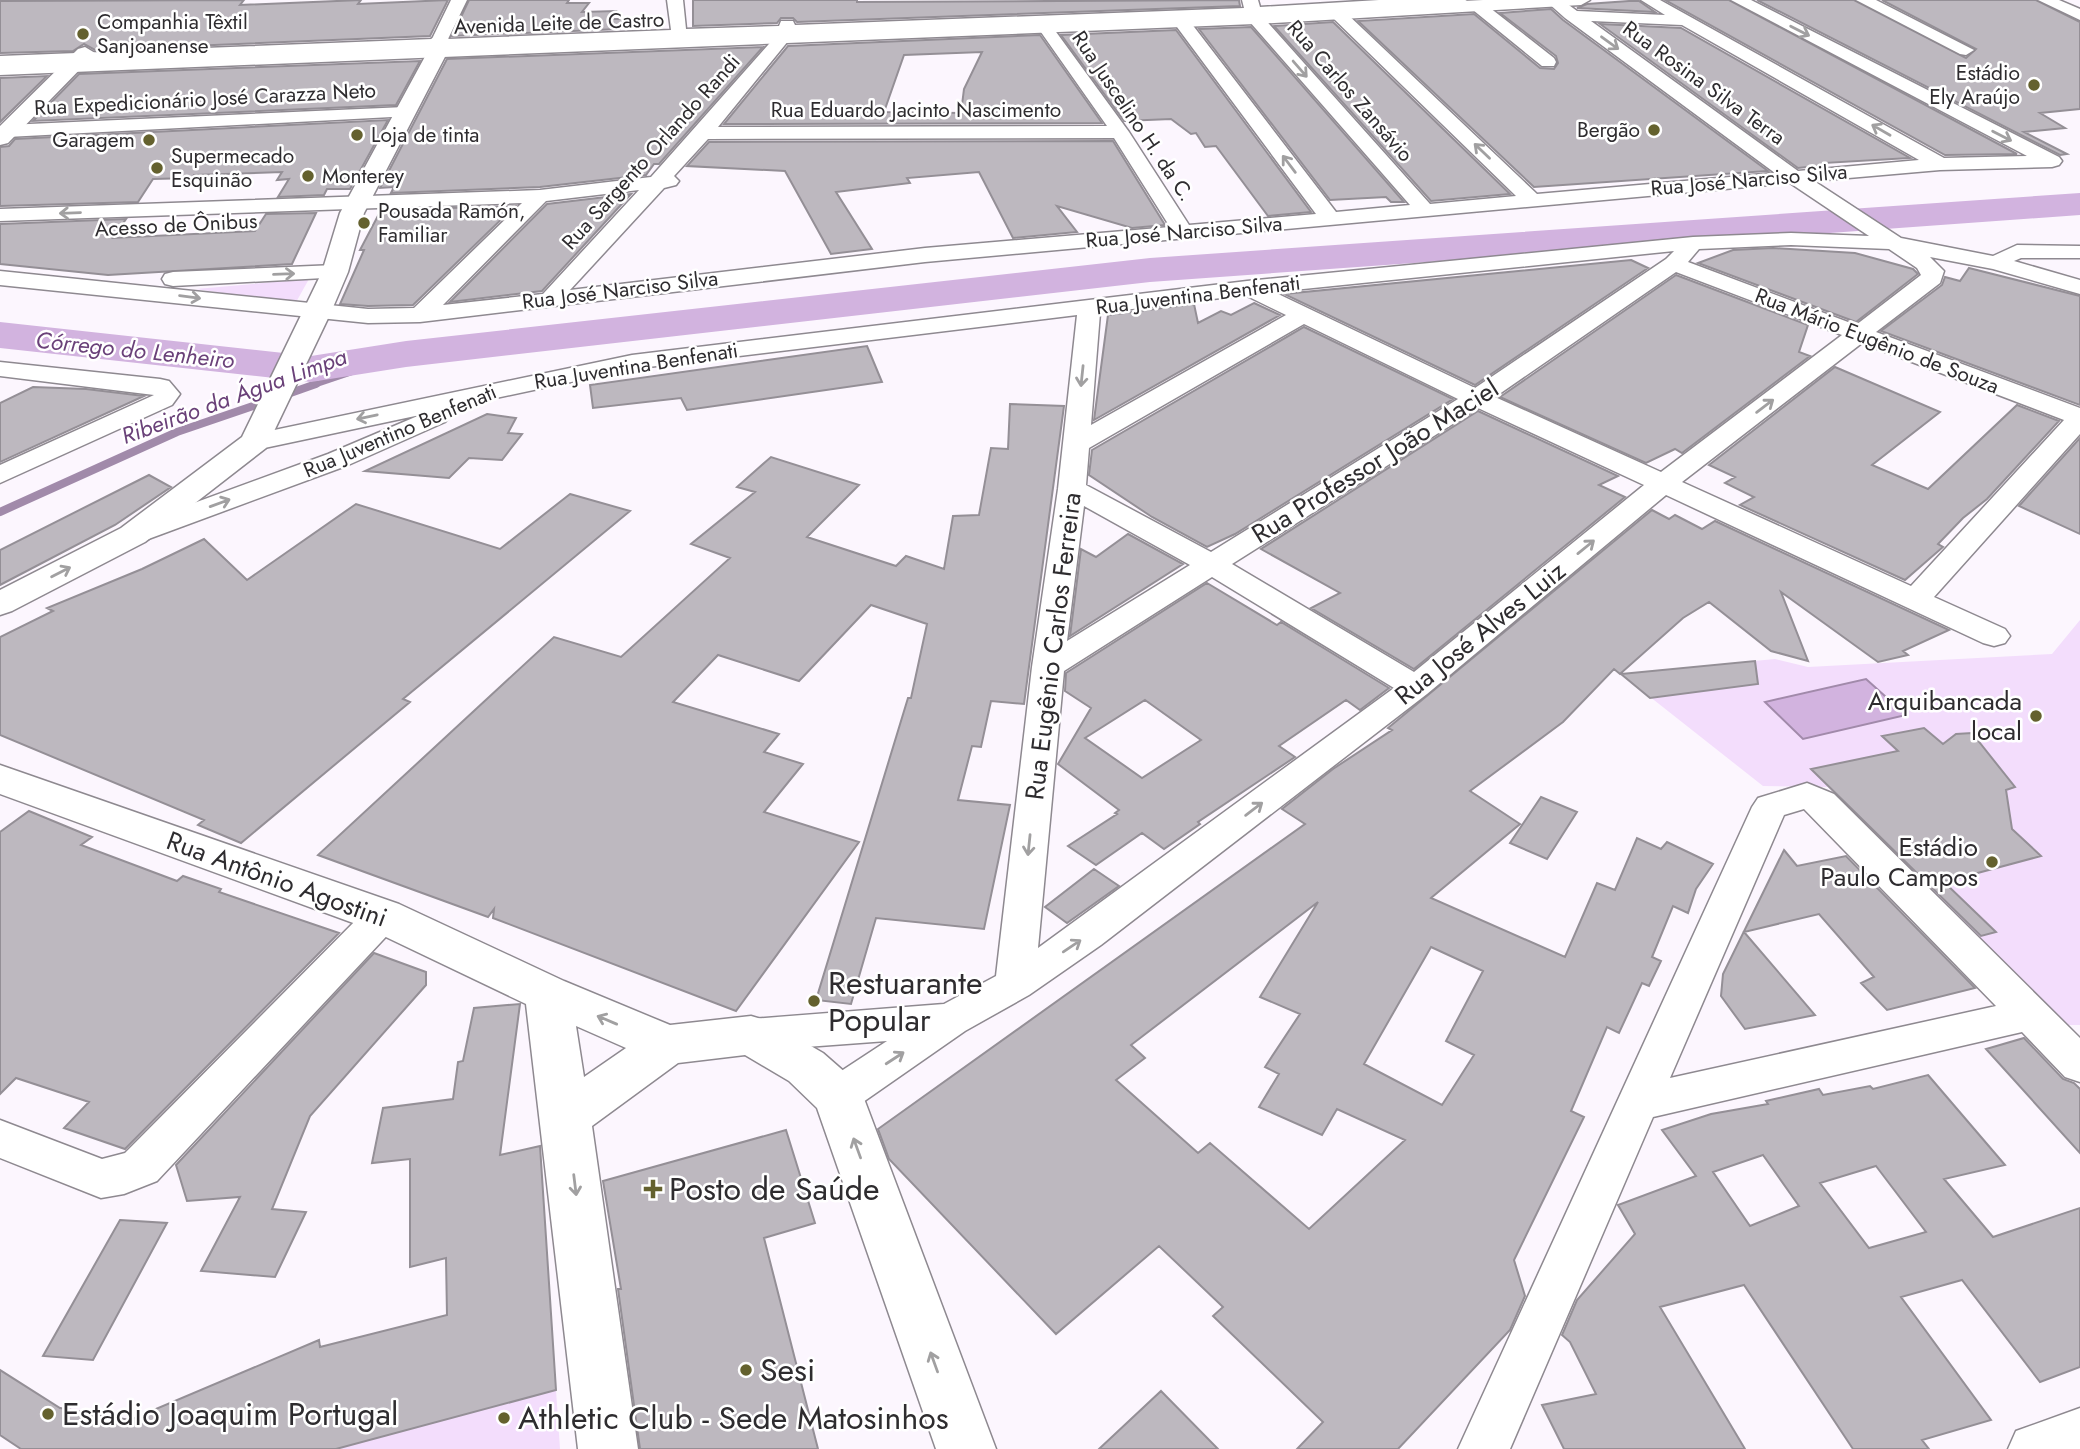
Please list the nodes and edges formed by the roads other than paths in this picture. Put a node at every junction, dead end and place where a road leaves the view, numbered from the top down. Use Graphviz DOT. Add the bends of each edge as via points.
graph roads {
  1 [pos="459,0"];
  2 [pos="675,0"];
  3 [pos="1369,0"];
  4 [pos="1459,0"];
  5 [pos="1649,0"];
  6 [pos="1740,0"];
  7 [pos="1864,0"];
  8 [pos="2046,0"];
  9 [pos="1555,1"];
  10 [pos="1479,6"];
  11 [pos="1576,7"];
  12 [pos="1253,9"];
  13 [pos="1338,14"];
  14 [pos="2080,15"];
  15 [pos="968,18"];
  16 [pos="1180,20"];
  17 [pos="1688,21"];
  18 [pos="1044,26"];
  19 [pos="678,29"];
  20 [pos="791,30"];
  21 [pos="440,44"];
  22 [pos="1966,50"];
  23 [pos="0,58"];
  24 [pos="80,59"];
  25 [pos="1548,62"];
  26 [pos="0,69"];
  27 [pos="405,112"];
  28 [pos="1120,132"];
  29 [pos="707,133"];
  30 [pos="3,134"];
  31 [pos="1940,164"];
  32 [pos="664,181"];
  33 [pos="1799,181"];
  34 [pos="540,196"];
  35 [pos="1531,199"];
  36 [pos="356,207"];
  37 [pos="1423,208"];
  38 [pos="0,215"];
  39 [pos="1330,218"];
  40 [pos="1184,233"];
  41 [pos="0,234"];
  42 [pos="1883,236"];
  43 [pos="1693,243"];
  44 [pos="2080,252"];
  45 [pos="1996,263"];
  46 [pos="1674,264"];
  47 [pos="335,272"];
  48 [pos="0,278"];
  49 [pos="69,283"];
  50 [pos="2080,287"];
  51 [pos="1247,288"];
  52 [pos="559,297"];
  53 [pos="1089,308"];
  54 [pos="318,312"];
  55 [pos="420,314"];
  56 [pos="1303,315"];
  57 [pos="1860,334"];
  58 [pos="0,369"];
  59 [pos="36,374"];
  60 [pos="506,387"];
  61 [pos="0,389"];
  62 [pos="1477,398"];
  63 [pos="2080,417"];
  64 [pos="255,442"];
  65 [pos="1076,445"];
  66 [pos="0,475"];
  67 [pos="1665,482"];
  68 [pos="1072,489"];
  69 [pos="133,535"];
  70 [pos="1211,564"];
  71 [pos="1916,600"];
  72 [pos="0,604"];
  73 [pos="1994,636"];
  74 [pos="1048,667"];
  75 [pos="1416,687"];
  76 [pos="0,779"];
  77 [pos="383,916"];
  78 [pos="1015,984"];
  79 [pos="548,994"];
  80 [pos="2031,1014"];
  81 [pos="951,1020"];
  82 [pos="751,1035"];
  83 [pos="667,1045"];
  84 [pos="2080,1065"];
  85 [pos="838,1096"];
  86 [pos="1638,1103"];
  87 [pos="566,1117"];
  88 [pos="0,1139"];
  89 [pos="2080,1433"];
  90 [pos="608,1449"];
  91 [pos="966,1449"];
  92 [pos="1483,1449"];
  93 [pos="2034,1449"];
  1 -- 21 [label="street"];
  2 -- 19 [label="lane"];
  3 -- 12 [label="main road, Avenida Leite de Castro"];
  4 -- 12 [label="street"];
  5 -- 17 [label="street"];
  6 -- 31 [label="street, Rua José Narciso Silva, one-way" via="2052,161"];
  7 -- 22 [label="street"];
  8 -- 14 [label="street"];
  9 -- 10 [label="main road, Avenida Leite de Castro"];
  9 -- 11 [label="main road, Avenida Leite de Castro"];
  10 -- 13 [label="main road, Avenida Leite de Castro"];
  10 -- 25 [label="street"];
  11 -- 17 [label="street"];
  11 -- 33 [label="street, Rua Rosina Silva Terra, one-way"];
  12 -- 13 [label="main road, Avenida Leite de Castro"];
  12 -- 15 [label="main road, Avenida Leite de Castro"];
  12 -- 16 [label="main road, Avenida Leite de Castro"];
  12 -- 37 [label="street, Rua Carlos Zansávio, one-way"];
  35 -- 13 [label="street, one-way"];
  15 -- 18 [label="main road, Avenida Leite de Castro"];
  15 -- 20 [label="main road, Avenida Leite de Castro"];
  16 -- 18 [label="main road, Avenida Leite de Castro"];
  39 -- 16 [label="street, one-way"];
  31 -- 17 [label="street, one-way"];
  18 -- 28 [label="street, Rua Juscelino H. da C."];
  19 -- 20 [label="main road, Avenida Leite de Castro"];
  19 -- 21 [label="main road, Avenida Leite de Castro"];
  20 -- 21 [label="main road, Avenida Leite de Castro"];
  20 -- 29 [label="street, Rua Sargento Orlando Randi"];
  21 -- 24 [label="main road, Avenida Leite de Castro"];
  21 -- 27 [label="main road"];
  23 -- 24 [label="main road, Avenida Leite de Castro"];
  24 -- 26 [label="main road, Avenida Leite de Castro"];
  24 -- 30 [label="main road"];
  27 -- 30 [label="street, Rua Expedicionário José Carazza Neto"];
  27 -- 36 [label="main road"];
  28 -- 29 [label="street, Rua Eduardo Jacinto Nascimento"];
  28 -- 40 [label="street, Rua Juscelino H. da C."];
  29 -- 32 [label="street, Rua Sargento Orlando Randi"];
  31 -- 33 [label="street, Rua José Narciso Silva"];
  32 -- 34 [label="street"];
  32 -- 52 [label="street, Rua Sargento Orlando Randi"];
  33 -- 35 [label="street, Rua José Narciso Silva"];
  33 -- 42 [label="street, Rua Rosina Silva Terra"];
  34 -- 36 [label="street"];
  34 -- 55 [label="street"];
  35 -- 37 [label="street, Rua José Narciso Silva"];
  36 -- 38 [label="street, one-way"];
  36 -- 41 [label="street, Acesso de Ônibus"];
  36 -- 47 [label="main road"];
  37 -- 39 [label="street, Rua José Narciso Silva"];
  39 -- 40 [label="street, Rua José Narciso Silva"];
  40 -- 52 [label="street, Rua José Narciso Silva" via="925,255"];
  42 -- 43 [label="street, Rua Juventina Benfenati"];
  42 -- 45 [label="street"];
  42 -- 57 [label="street, Rua José Alves Luiz" via="1925,263 1933,271 1932,278"];
  43 -- 46 [label="street, Rua Professor João Maciel"];
  43 -- 51 [label="street, Rua Juventina Benfenati"];
  44 -- 45 [label="street" via="2017,251"];
  45 -- 50 [label="street"];
  46 -- 57 [label="street, Rua Mário Eugênio de Souza"];
  46 -- 62 [label="street, Rua Professor João Maciel"];
  49 -- 47 [label="street, one-way"];
  47 -- 54 [label="main road"];
  48 -- 49 [label="street"];
  49 -- 54 [label="street, Rua José Narciso Silva, one-way"];
  51 -- 53 [label="street, Rua Juventina Benfenati"];
  51 -- 56 [label="street"];
  52 -- 55 [label="street, Rua José Narciso Silva"];
  53 -- 60 [label="street, Rua Juventina Benfenati" via="632,362"];
  53 -- 65 [label="street, Rua Eugênio Carlos Ferreira, one-way"];
  54 -- 55 [label="street, Rua José Narciso Silva"];
  54 -- 64 [label="main road"];
  56 -- 62 [label="street"];
  56 -- 65 [label="street"];
  57 -- 63 [label="street, Rua Mário Eugênio de Souza"];
  67 -- 57 [label="street, Rua José Alves Luiz, one-way"];
  58 -- 59 [label="street"];
  59 -- 61 [label="street"];
  59 -- 66 [label="street" via="160,386 167,394 163,400"];
  60 -- 64 [label="street, Rua Juventino Benfenati, one-way"];
  69 -- 60 [label="street, Rua Juventino Benfenati, one-way" via="337,460"];
  62 -- 67 [label="street"];
  62 -- 70 [label="street, Rua Professor João Maciel"];
  63 -- 71 [label="street"];
  64 -- 69 [label="main road"];
  65 -- 68 [label="street, Rua Eugênio Carlos Ferreira"];
  67 -- 71 [label="street"];
  75 -- 67 [label="street, Rua José Alves Luiz, one-way"];
  68 -- 70 [label="street"];
  68 -- 74 [label="street, Rua Eugênio Carlos Ferreira"];
  72 -- 69 [label="main road, one-way"];
  70 -- 74 [label="street, Rua Professor João Maciel"];
  70 -- 75 [label="street"];
  71 -- 73 [label="street"];
  74 -- 78 [label="street, Rua Eugênio Carlos Ferreira, one-way"];
  78 -- 75 [label="street, Rua José Alves Luiz, one-way"];
  76 -- 77 [label="main road, Rua Antônio Agostini"];
  77 -- 79 [label="main road, Rua Antônio Agostini"];
  77 -- 88 [label="street" via="141,1167 102,1179"];
  78 -- 81 [label="street, Rua José Alves Luiz"];
  83 -- 79 [label="main road, Rua Antônio Agostini, one-way"];
  79 -- 87 [label="main road"];
  80 -- 84 [label="street"];
  80 -- 86 [label="street"];
  80 -- 86 [label="street" via="1822,803 1807,795 1770,807"];
  81 -- 82 [label="street"];
  85 -- 81 [label="street, Rua José Alves Luiz, one-way"];
  82 -- 83 [label="main road"];
  82 -- 85 [label="main road" via="806,1067"];
  83 -- 87 [label="main road"];
  91 -- 85 [label="main road, one-way"];
  86 -- 92 [label="street"];
  87 -- 90 [label="main road, one-way"];
  89 -- 93 [label="street"];
}
